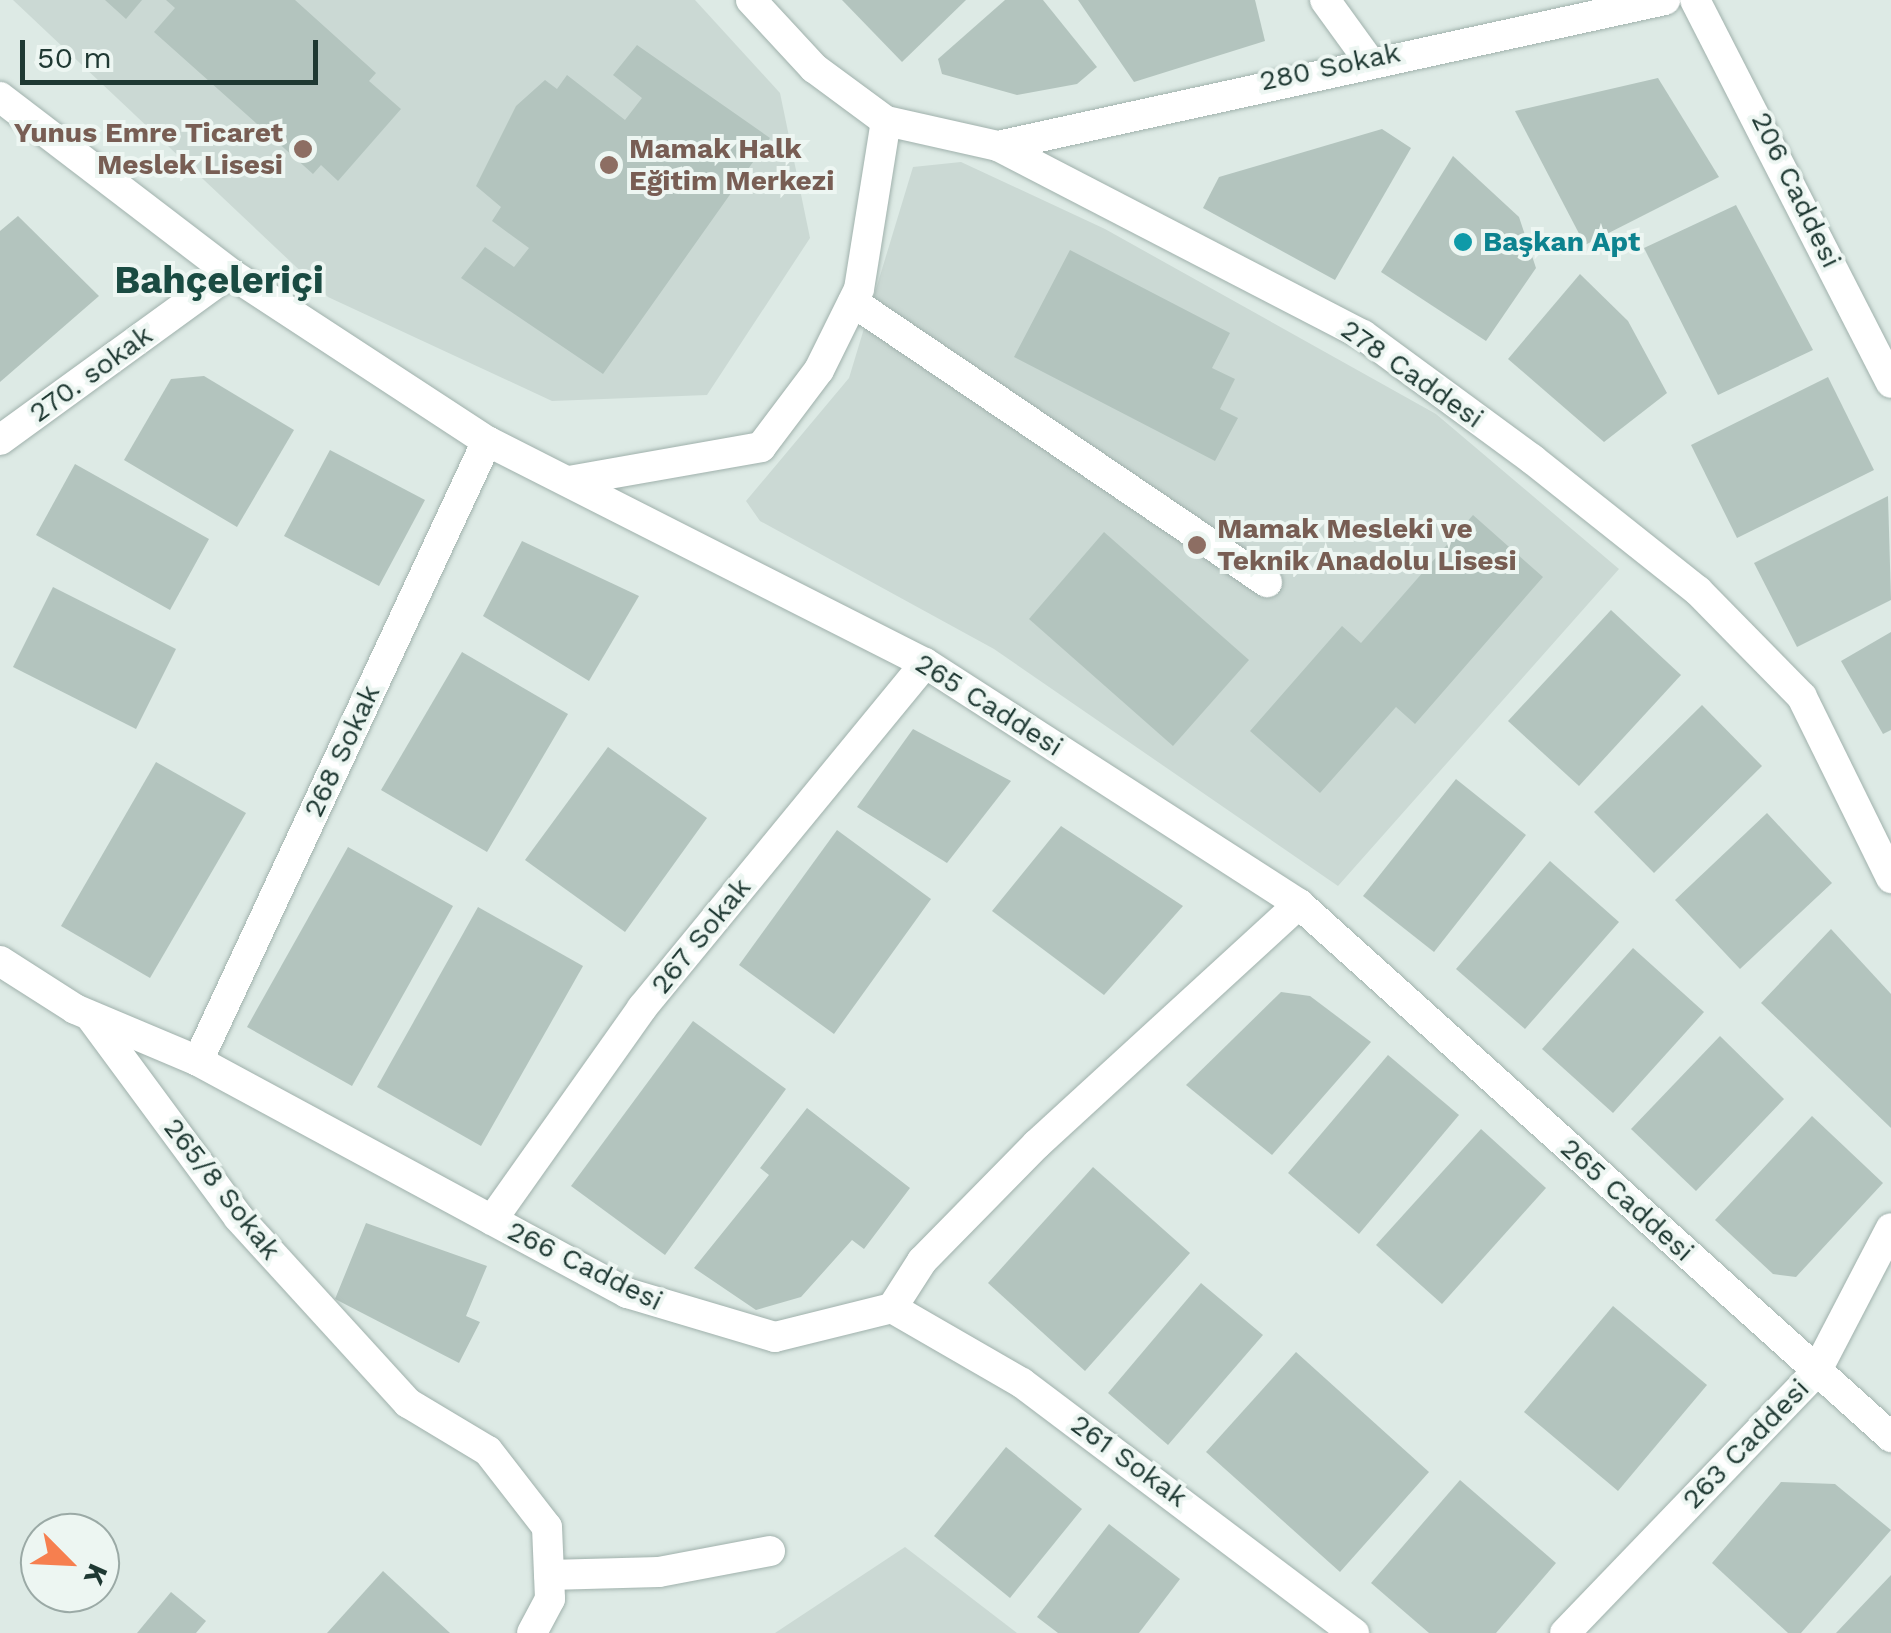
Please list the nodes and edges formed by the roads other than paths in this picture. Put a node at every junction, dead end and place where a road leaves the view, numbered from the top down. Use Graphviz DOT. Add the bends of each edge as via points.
graph roads {
  1 [pos="751,0"];
  2 [pos="1325,0"];
  3 [pos="1665,0"];
  4 [pos="1695,0"];
  5 [pos="1368,58"];
  6 [pos="0,97"];
  7 [pos="886,121"];
  8 [pos="998,146"];
  9 [pos="230,272"];
  10 [pos="852,302"];
  11 [pos="1891,383"];
  12 [pos="0,440"];
  13 [pos="487,441"];
  14 [pos="569,481"];
  15 [pos="1266,582"];
  16 [pos="924,662"];
  17 [pos="1891,878"];
  18 [pos="1299,904"];
  19 [pos="0,961"];
  20 [pos="90,1016"];
  21 [pos="198,1061"];
  22 [pos="492,1220"];
  23 [pos="1891,1228"];
  24 [pos="892,1308"];
  25 [pos="1816,1372"];
  26 [pos="1891,1437"];
  27 [pos="770,1550"];
  28 [pos="549,1575"];
  29 [pos="532,1633"];
  30 [pos="1354,1633"];
  31 [pos="1565,1633"];
  1 -- 7 [label="street, 278 Caddesi" via="814,68"];
  2 -- 5 [label="street"];
  3 -- 5 [label="street, 280 Sokak"];
  4 -- 11 [label="street, 206 Caddesi"];
  5 -- 8 [label="street, 280 Sokak"];
  6 -- 9 [label="street, 265 Caddesi"];
  7 -- 8 [label="street, 278 Caddesi"];
  7 -- 10 [label="street"];
  8 -- 17 [label="street, 278 Caddesi" via="1363,335 1698,592 1802,697"];
  9 -- 12 [label="street, 270. sokak"];
  9 -- 13 [label="street, 265 Caddesi"];
  10 -- 14 [label="street" via="819,370 762,447"];
  10 -- 15 [label="street"];
  13 -- 14 [label="street, 265 Caddesi"];
  13 -- 21 [label="street, 268 Sokak"];
  14 -- 16 [label="street, 265 Caddesi"];
  16 -- 18 [label="street, 265 Caddesi"];
  16 -- 22 [label="street, 267 Sokak" via="642,1008"];
  18 -- 24 [label="street" via="1036,1144 922,1261"];
  18 -- 25 [label="street, 265 Caddesi"];
  19 -- 20 [label="street, 266 Caddesi"];
  20 -- 21 [label="street, 266 Caddesi"];
  20 -- 28 [label="street, 265/8 Sokak" via="238,1218 408,1402 488,1452 548,1528"];
  21 -- 22 [label="street, 266 Caddesi"];
  22 -- 24 [label="street, 266 Caddesi" via="627,1293 775,1337"];
  23 -- 25 [label="street, 263 Caddesi"];
  24 -- 30 [label="street, 261 Sokak" via="1022,1383"];
  25 -- 26 [label="street, 265 Caddesi"];
  25 -- 31 [label="street, 263 Caddesi"];
  27 -- 28 [label="street" via="659,1572"];
  28 -- 29 [label="street, 265/8 Sokak" via="550,1599"];
}
